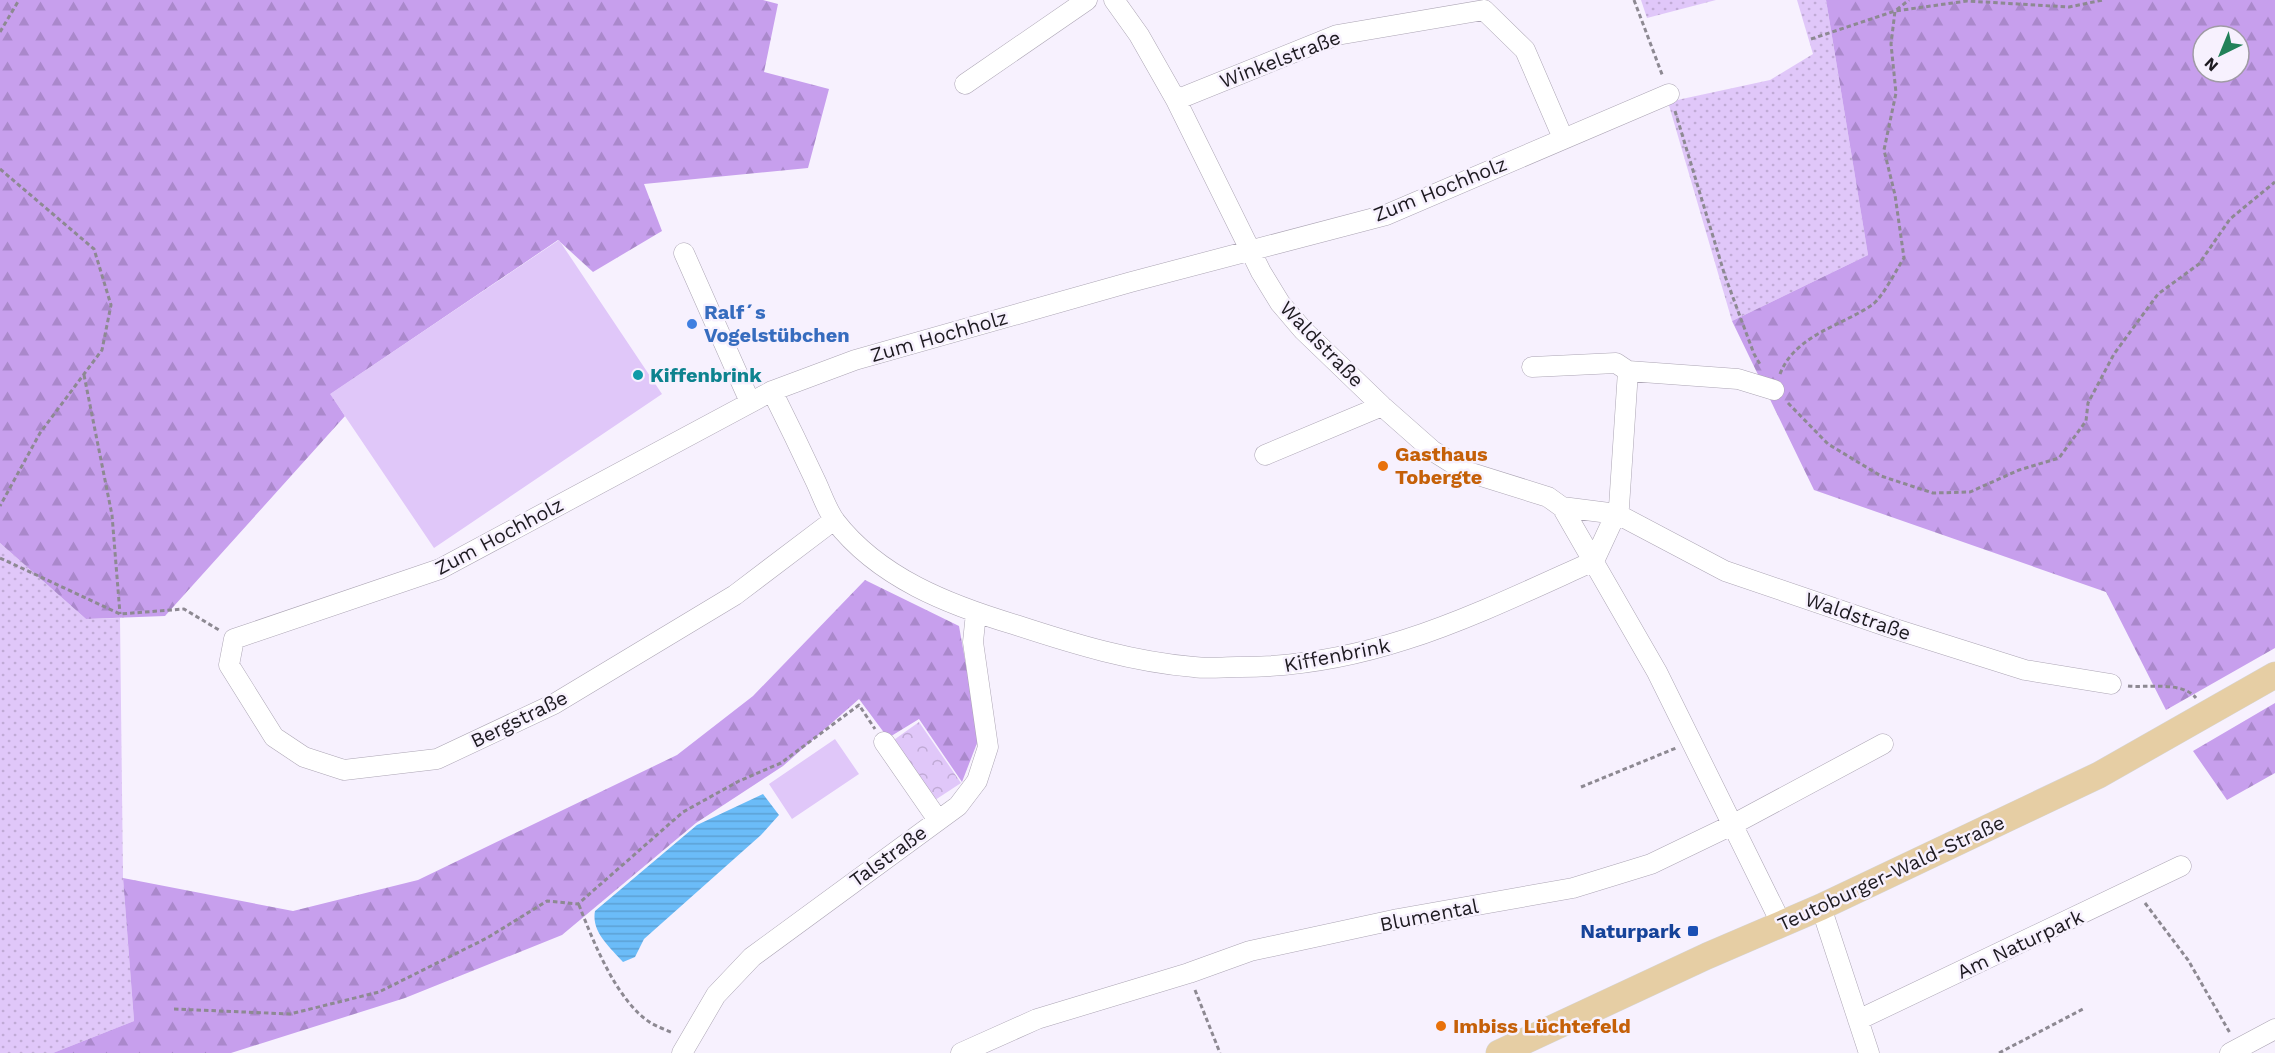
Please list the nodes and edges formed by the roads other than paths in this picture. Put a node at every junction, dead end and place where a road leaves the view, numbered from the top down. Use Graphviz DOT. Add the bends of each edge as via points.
graph roads {
  1 [pos="1087,0"];
  2 [pos="1114,0"];
  3 [pos="965,84"];
  4 [pos="1669,93"];
  5 [pos="1176,100"];
  6 [pos="1563,138"];
  7 [pos="1250,250"];
  8 [pos="684,253"];
  9 [pos="1532,367"];
  10 [pos="1628,371"];
  11 [pos="1774,390"];
  12 [pos="772,391"];
  13 [pos="750,402"];
  14 [pos="1382,406"];
  15 [pos="1265,455"];
  16 [pos="1562,507"];
  17 [pos="1617,514"];
  18 [pos="834,520"];
  19 [pos="1594,561"];
  20 [pos="976,613"];
  21 [pos="234,639"];
  22 [pos="2275,675"];
  23 [pos="2111,684"];
  24 [pos="884,742"];
  25 [pos="1884,744"];
  26 [pos="938,820"];
  27 [pos="1732,825"];
  28 [pos="2181,866"];
  29 [pos="1821,907"];
  30 [pos="1782,925"];
  31 [pos="1858,1020"];
  32 [pos="2275,1029"];
  33 [pos="685,1047"];
  34 [pos="2234,1051"];
  35 [pos="961,1053"];
  36 [pos="1499,1053"];
  37 [pos="1869,1053"];
  1 -- 3 [label="street"];
  2 -- 5 [label="street, Waldstraße"];
  4 -- 6 [label="street, Zum Hochholz"];
  5 -- 6 [label="street, Winkelstraße" via="1337,35 1484,10 1525,50"];
  5 -- 7 [label="street, Waldstraße"];
  6 -- 7 [label="street, Zum Hochholz" via="1386,214"];
  7 -- 12 [label="street, Zum Hochholz" via="855,360"];
  7 -- 14 [label="street, Waldstraße" via="1280,303"];
  8 -- 13 [label="street"];
  9 -- 10 [label="street" via="1616,363"];
  10 -- 11 [label="street" via="1738,379"];
  10 -- 17 [label="street"];
  12 -- 13 [label="street, Zum Hochholz"];
  12 -- 18 [label="street, Kiffenbrink"];
  13 -- 21 [label="street, Zum Hochholz" via="440,569"];
  14 -- 15 [label="street"];
  14 -- 16 [label="street, Waldstraße" via="1433,451 1465,471 1548,497"];
  16 -- 17 [label="street, Waldstraße"];
  16 -- 19 [label="street"];
  17 -- 19 [label="street"];
  17 -- 23 [label="street, Waldstraße" via="1725,570 1881,624 2025,670"];
  18 -- 20 [label="street, Kiffenbrink" via="870,558 918,588"];
  18 -- 21 [label="street, Bergstraße" via="735,595 554,704 437,759 344,770 304,757 274,737 229,665"];
  19 -- 20 [label="street, Kiffenbrink" via="1414,638 1326,661 1277,668 1196,668 1137,659 1084,647"];
  19 -- 27 [label="street" via="1657,672"];
  20 -- 26 [label="street, Talstraße" via="973,642 988,747 977,781 958,806"];
  22 -- 29 [label="main road, Teutoburger-Wald-Straße" via="2099,775"];
  24 -- 26 [label="street"];
  25 -- 27 [label="street, Blumental"];
  26 -- 33 [label="street, Talstraße" via="752,957 716,995"];
  27 -- 30 [label="street"];
  27 -- 35 [label="street, Blumental" via="1650,864 1573,888 1398,919 1250,951 1037,1019"];
  28 -- 31 [label="street, Am Naturpark"];
  29 -- 30 [label="main road, Teutoburger-Wald-Straße"];
  29 -- 31 [label="street"];
  30 -- 36 [label="main road, Teutoburger-Wald-Straße"];
  31 -- 37 [label="street"];
  32 -- 34 [label="street"];
}
